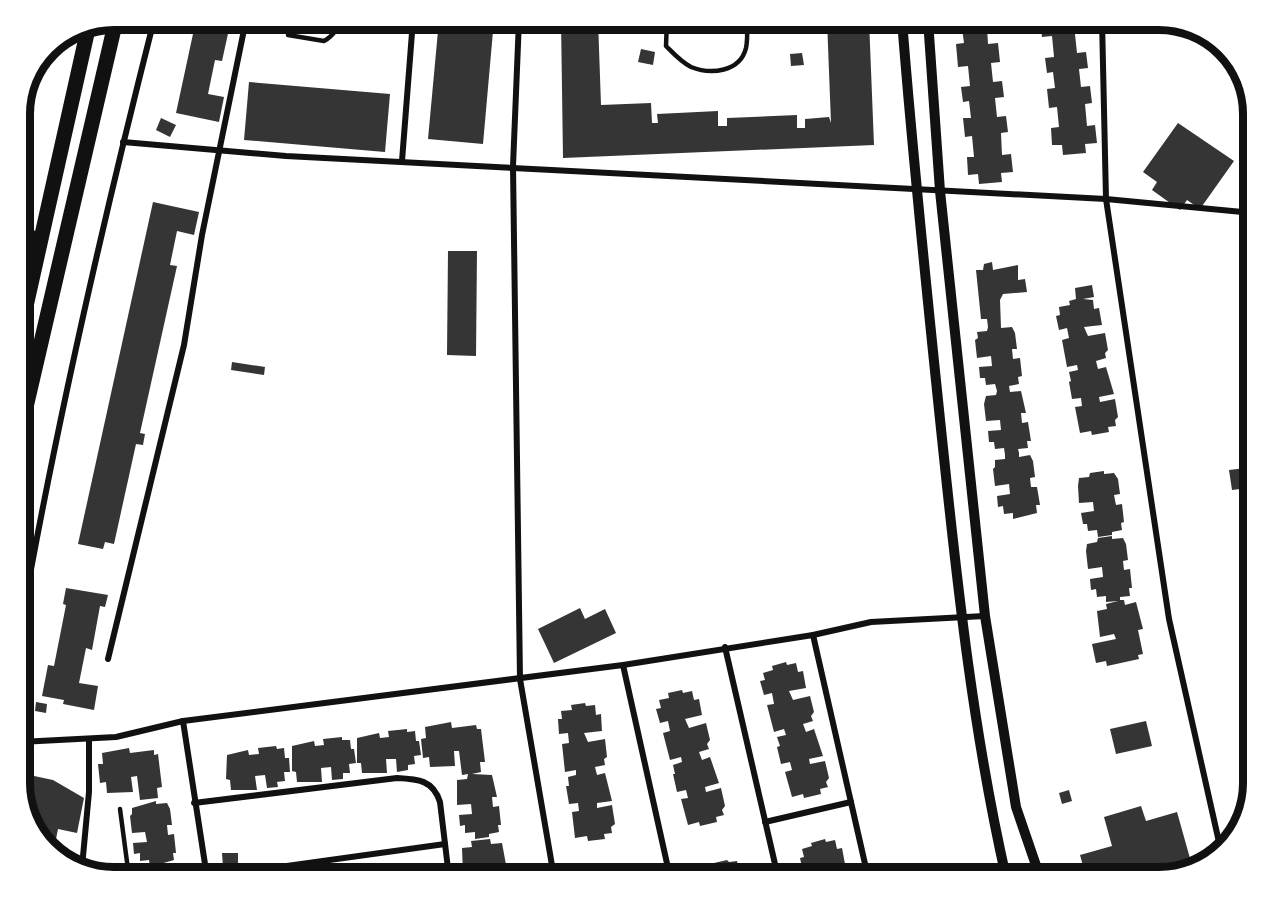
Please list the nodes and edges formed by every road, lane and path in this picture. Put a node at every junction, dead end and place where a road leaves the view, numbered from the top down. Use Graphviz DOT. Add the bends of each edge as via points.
graph roads {
  1 [pos="114,30"];
  2 [pos="151,30"];
  3 [pos="244,30"];
  4 [pos="337,30"];
  5 [pos="412,30"];
  6 [pos="519,30"];
  7 [pos="667,30"];
  8 [pos="747,30"];
  9 [pos="903,30"];
  10 [pos="929,30"];
  11 [pos="1102,30"];
  12 [pos="87,34"];
  13 [pos="288,35"];
  14 [pos="123,142"];
  15 [pos="221,152"];
  16 [pos="402,161"];
  17 [pos="513,166"];
  18 [pos="916,189"];
  19 [pos="940,191"];
  20 [pos="1106,199"];
  21 [pos="1243,203"];
  22 [pos="1242,212"];
  23 [pos="30,230"];
  24 [pos="40,240"];
  25 [pos="30,286"];
  26 [pos="30,390"];
  27 [pos="30,574"];
  28 [pos="984,616"];
  29 [pos="961,618"];
  30 [pos="813,634"];
  31 [pos="725,647"];
  32 [pos="108,659"];
  33 [pos="623,665"];
  34 [pos="520,679"];
  35 [pos="183,721"];
  36 [pos="89,739"];
  37 [pos="30,742"];
  38 [pos="850,802"];
  39 [pos="194,803"];
  40 [pos="120,809"];
  41 [pos="765,822"];
  42 [pos="1219,841"];
  43 [pos="445,844"];
  44 [pos="83,861"];
  45 [pos="128,867"];
  46 [pos="205,867"];
  47 [pos="279,867"];
  48 [pos="447,867"];
  49 [pos="552,867"];
  50 [pos="668,867"];
  51 [pos="775,867"];
  52 [pos="865,867"];
  53 [pos="1004,867"];
  54 [pos="1036,867"];
  1 -- 26 [label="highway"];
  2 -- 14 [label="street"];
  3 -- 15 [label="street"];
  4 -- 13 [label="lane" via="324,41"];
  5 -- 16 [label="street"];
  6 -- 17 [label="street"];
  7 -- 8 [label="lane" via="666,46 677,58 693,67 716,71 732,67 741,59"];
  9 -- 18 [label="street"];
  10 -- 19 [label="street"];
  11 -- 20 [label="street"];
  12 -- 24 [label="highway"];
  14 -- 15 [label="street"];
  14 -- 27 [label="street"];
  15 -- 16 [label="street"];
  15 -- 32 [label="street" via="202,235 184,345"];
  16 -- 17 [label="street"];
  17 -- 18 [label="street"];
  17 -- 34 [label="street"];
  18 -- 19 [label="street"];
  18 -- 29 [label="street"];
  19 -- 20 [label="street"];
  19 -- 28 [label="street"];
  20 -- 22 [label="street"];
  20 -- 42 [label="street" via="1169,619"];
  21 -- 22 [label="street"];
  23 -- 24 [label="street"];
  24 -- 25 [label="highway"];
  28 -- 29 [label="street"];
  28 -- 54 [label="street" via="1016,807"];
  29 -- 30 [label="street" via="871,622"];
  29 -- 53 [label="street" via="990,806"];
  30 -- 31 [label="street"];
  30 -- 38 [label="street"];
  31 -- 33 [label="street"];
  31 -- 41 [label="street"];
  33 -- 34 [label="street"];
  33 -- 50 [label="street"];
  34 -- 35 [label="street"];
  34 -- 49 [label="street"];
  35 -- 36 [label="street" via="116,737"];
  35 -- 39 [label="street"];
  36 -- 37 [label="street"];
  36 -- 44 [label="street"];
  38 -- 41 [label="street"];
  38 -- 52 [label="street"];
  39 -- 43 [label="street" via="397,778 420,779 436,790"];
  39 -- 46 [label="street"];
  40 -- 45 [label="lane"];
  41 -- 51 [label="street"];
  43 -- 47 [label="street"];
  43 -- 48 [label="street"];
}
